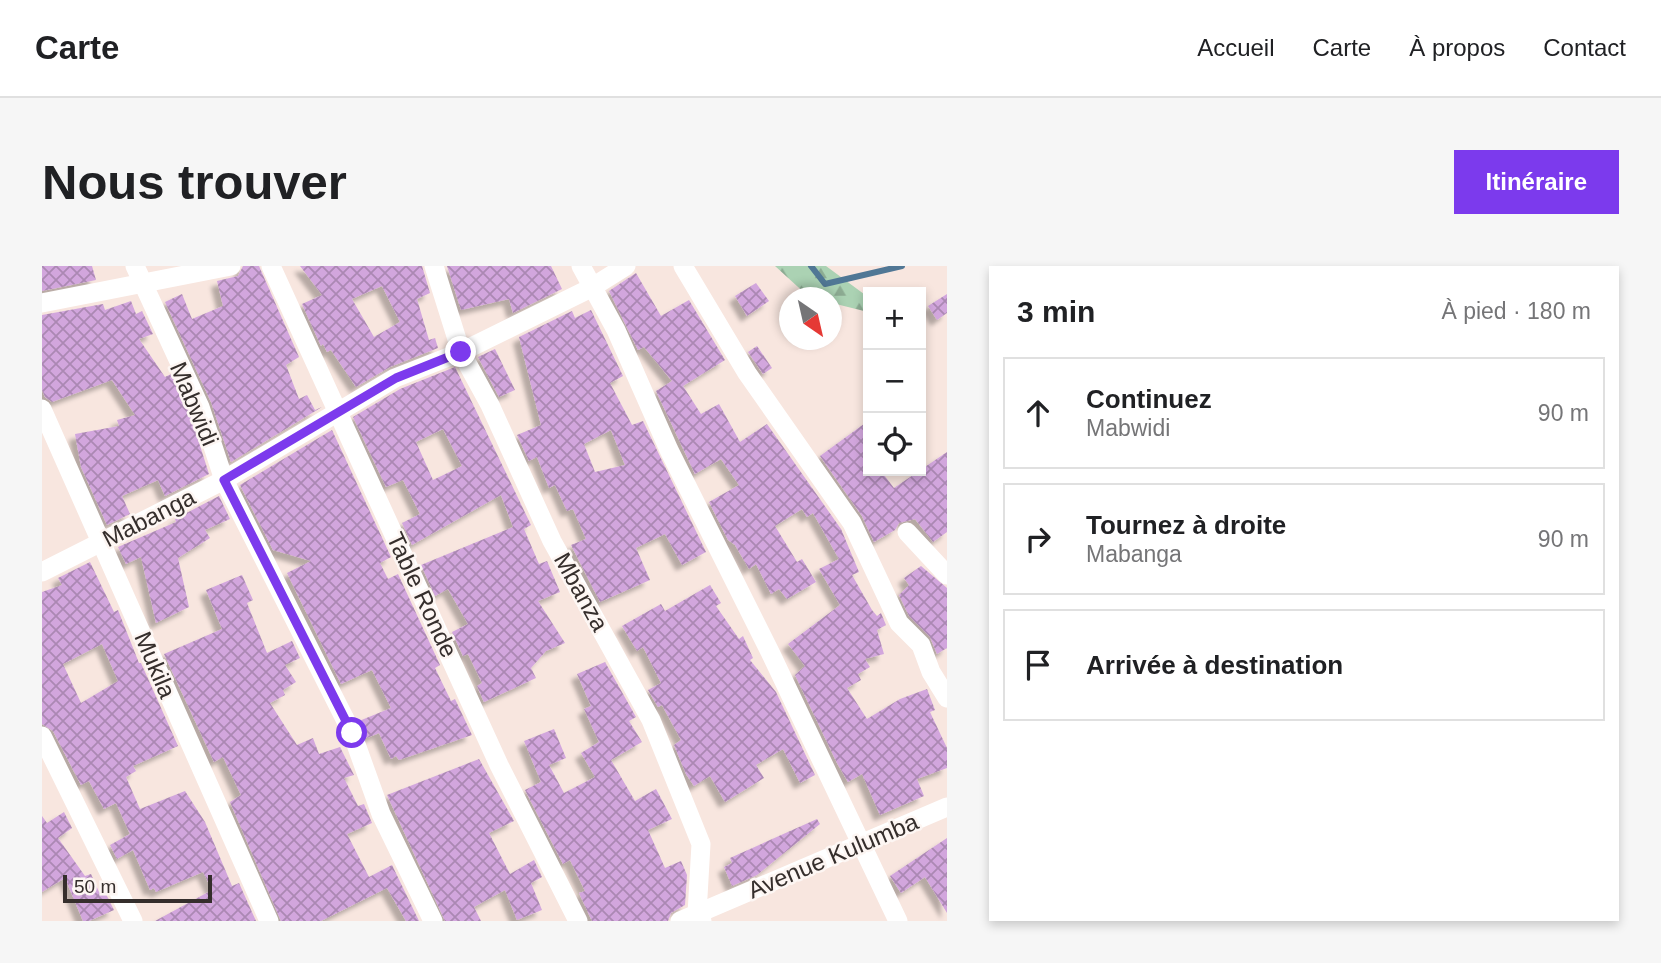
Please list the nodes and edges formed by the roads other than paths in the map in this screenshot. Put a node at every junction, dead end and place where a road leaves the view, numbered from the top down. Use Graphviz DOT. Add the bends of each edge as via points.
graph roads {
  1 [pos="231,266"];
  2 [pos="271,266"];
  3 [pos="434,266"];
  4 [pos="582,266"];
  5 [pos="626,266"];
  6 [pos="683,266"];
  7 [pos="139,274"];
  8 [pos="591,288"];
  9 [pos="42,303"];
  10 [pos="461,352"];
  11 [pos="42,409"];
  12 [pos="338,412"];
  13 [pos="224,480"];
  14 [pos="907,532"];
  15 [pos="103,541"];
  16 [pos="42,572"];
  17 [pos="947,575"];
  18 [pos="947,698"];
  19 [pos="42,736"];
  20 [pos="947,807"];
  21 [pos="862,845"];
  22 [pos="693,919"];
  23 [pos="133,921"];
  24 [pos="269,921"];
  25 [pos="433,921"];
  26 [pos="578,921"];
  27 [pos="898,921"];
  1 -- 7 [label="street"];
  2 -- 12 [label="street, Table Ronde"];
  3 -- 10 [label="street, Mbanza"];
  4 -- 8 [label="street"];
  5 -- 8 [label="street, Mabanga"];
  6 -- 18 [label="street" via="747,373 852,523 899,623 921,645"];
  7 -- 9 [label="street"];
  7 -- 13 [label="street, Mabwidi" via="200,407"];
  8 -- 10 [label="street, Mabanga"];
  8 -- 21 [label="street" via="616,330 669,450"];
  10 -- 12 [label="street, Mabanga" via="396,378"];
  10 -- 22 [label="street, Mbanza" via="552,541 651,720 701,844"];
  11 -- 15 [label="street, Mukila"];
  12 -- 13 [label="street, Mabanga"];
  12 -- 26 [label="street, Table Ronde" via="499,765"];
  13 -- 15 [label="street, Mabanga"];
  13 -- 25 [label="street, Mabwidi" via="352,733 381,814"];
  14 -- 17 [label="street"];
  15 -- 16 [label="street, Mabanga"];
  15 -- 24 [label="street, Mukila" via="151,660"];
  19 -- 23 [label="street"];
  20 -- 21 [label="street, Avenue Kulumba"];
  21 -- 22 [label="street, Avenue Kulumba"];
  21 -- 27 [label="street"];
}
